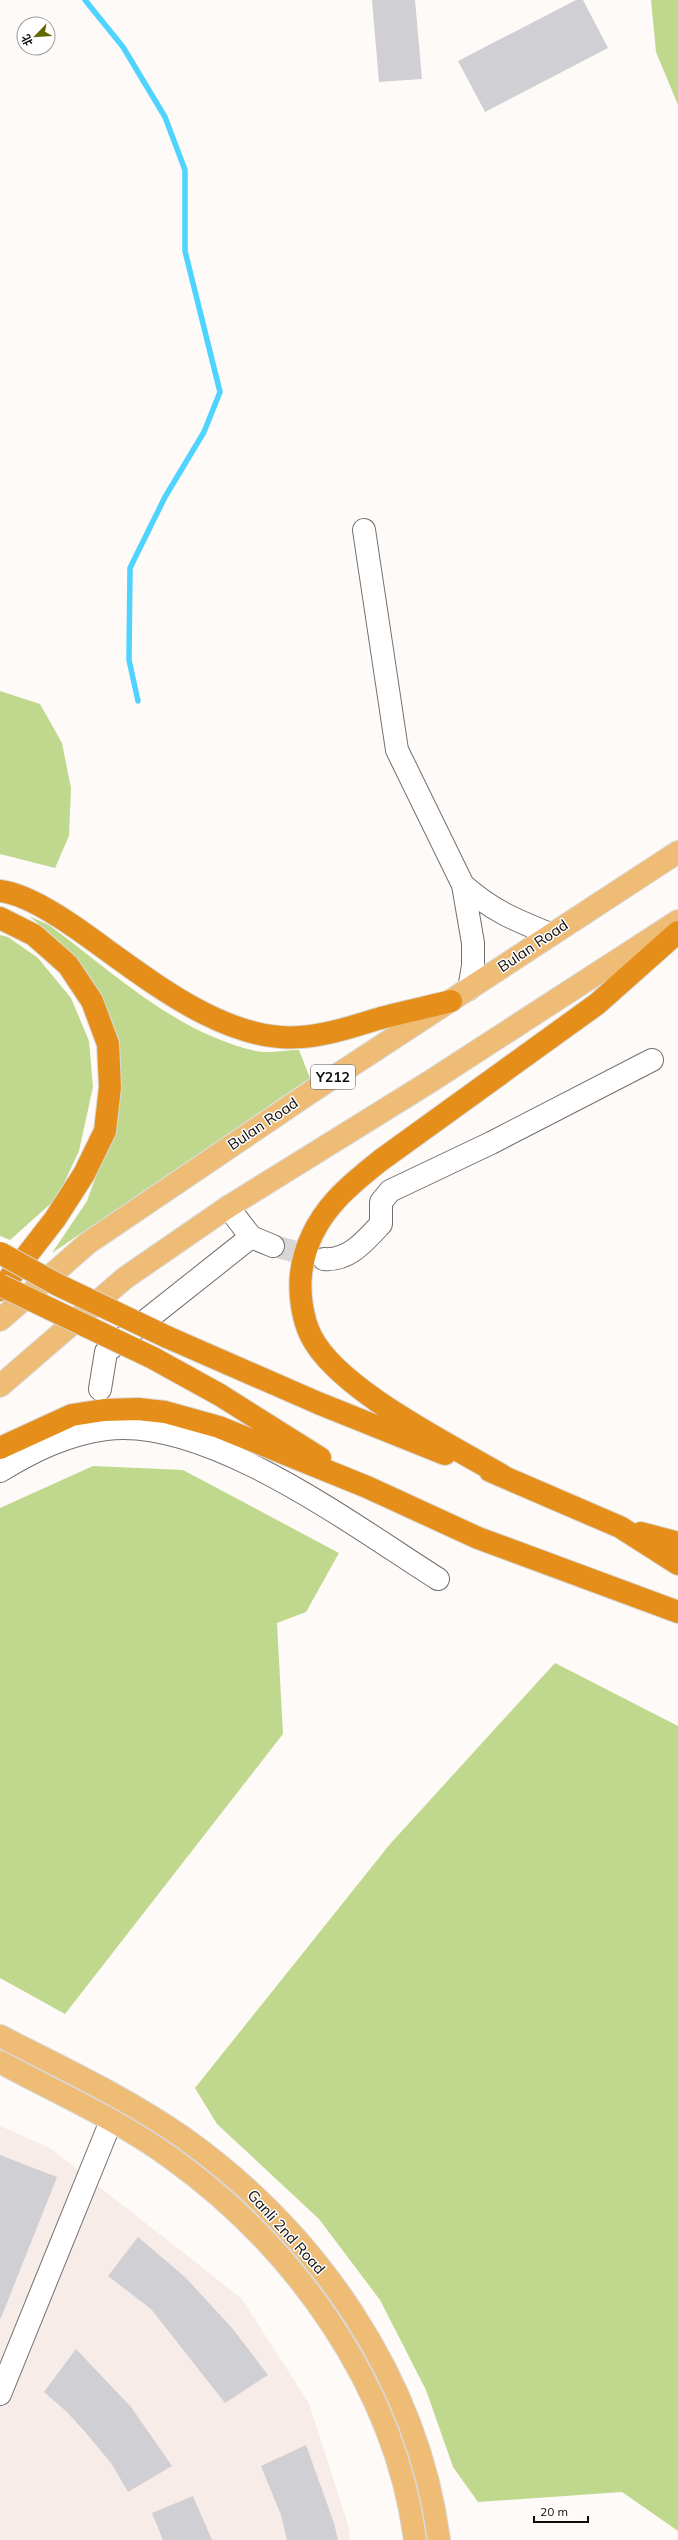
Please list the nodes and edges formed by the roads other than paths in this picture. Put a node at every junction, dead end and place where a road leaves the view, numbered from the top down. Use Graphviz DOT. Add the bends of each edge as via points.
graph roads {
  1 [pos="364,530"];
  2 [pos="678,852"];
  3 [pos="463,885"];
  4 [pos="0,891"];
  5 [pos="0,918"];
  6 [pos="678,921"];
  7 [pos="678,932"];
  8 [pos="550,934"];
  9 [pos="460,995"];
  10 [pos="652,1060"];
  11 [pos="228,1206"];
  12 [pos="251,1237"];
  13 [pos="273,1246"];
  14 [pos="0,1253"];
  15 [pos="324,1259"];
  16 [pos="0,1286"];
  17 [pos="0,1290"];
  18 [pos="0,1320"];
  19 [pos="0,1386"];
  20 [pos="100,1389"];
  21 [pos="0,1448"];
  22 [pos="0,1471"];
  23 [pos="504,1476"];
  24 [pos="367,1487"];
  25 [pos="620,1527"];
  26 [pos="678,1543"];
  27 [pos="678,1564"];
  28 [pos="438,1579"];
  29 [pos="611,1587"];
  30 [pos="678,1612"];
  31 [pos="678,1625"];
  32 [pos="0,2036"];
  33 [pos="0,2062"];
  34 [pos="111,2121"];
  35 [pos="0,2394"];
  36 [pos="415,2540"];
  37 [pos="439,2540"];
  1 -- 3 [label="street" via="397,750"];
  2 -- 8 [label="main road, Bulan Road / Y212"];
  3 -- 8 [label="street" via="508,918"];
  3 -- 9 [label="street" via="473,943 473,966"];
  4 -- 9 [label="highway" via="28,900 75,926 137,971 212,1019 257,1033 300,1037 341,1030"];
  5 -- 17 [label="highway" via="34,935 68,965 92,1001 108,1044 110,1088 105,1131 84,1174 55,1218"];
  6 -- 11 [label="main road" via="431,1081"];
  7 -- 23 [label="highway" via="597,1004 381,1160 359,1179 335,1201 314,1229 303,1260 300,1287 303,1310 311,1336 324,1354 376,1401"];
  8 -- 9 [label="main road, Bulan Road / Y212"];
  9 -- 18 [label="main road, Bulan Road / Y212" via="307,1094 88,1243"];
  10 -- 15 [label="street" via="491,1143 390,1191 381,1202 381,1224 366,1240 343,1257"];
  11 -- 12 [label="street"];
  11 -- 19 [label="main road" via="125,1278"];
  12 -- 13 [label="street"];
  12 -- 20 [label="street" via="106,1352"];
  14 -- 23 [label="highway, bridge" via="58,1285 167,1337 318,1403"];
  16 -- 24 [label="highway, bridge" via="152,1358 220,1395"];
  21 -- 24 [label="highway" via="25,1434 72,1415 138,1408 165,1412 218,1427"];
  22 -- 28 [label="street" via="28,1454 68,1437 107,1426 146,1430 202,1442 281,1480"];
  23 -- 25 [label="highway"];
  24 -- 29 [label="highway" via="478,1538"];
  25 -- 26 [label="highway"];
  25 -- 27 [label="highway"];
  29 -- 30 [label="highway"];
  29 -- 31 [label="highway"];
  32 -- 37 [label="main road, Ganli 2nd Road" via="131,2104 185,2139 244,2186 283,2225 357,2318 387,2370 409,2422 426,2474"];
  33 -- 34 [label="main road, Ganli 2nd Road"];
  34 -- 35 [label="street"];
  34 -- 36 [label="main road, Ganli 2nd Road" via="171,2157 225,2200 264,2240 315,2300 361,2374 386,2428 404,2480"];
}
